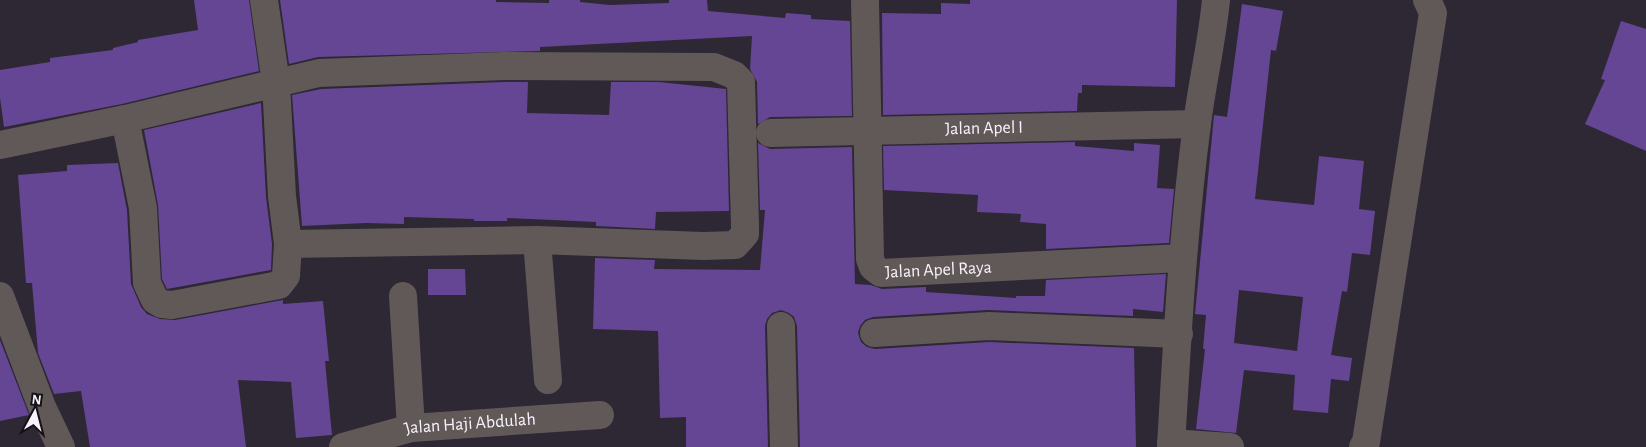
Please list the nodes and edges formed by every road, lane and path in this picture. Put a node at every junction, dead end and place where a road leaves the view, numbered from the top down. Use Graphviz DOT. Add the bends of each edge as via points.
graph roads {
  1 [pos="264,0"];
  2 [pos="865,0"];
  3 [pos="1216,0"];
  4 [pos="1427,0"];
  5 [pos="276,83"];
  6 [pos="125,119"];
  7 [pos="1197,124"];
  8 [pos="867,132"];
  9 [pos="770,133"];
  10 [pos="0,145"];
  11 [pos="537,240"];
  12 [pos="288,244"];
  13 [pos="1182,258"];
  14 [pos="402,296"];
  15 [pos="2,310"];
  16 [pos="781,326"];
  17 [pos="874,333"];
  18 [pos="1179,334"];
  19 [pos="548,380"];
  20 [pos="600,415"];
  21 [pos="410,428"];
  22 [pos="1171,445"];
  23 [pos="61,447"];
  24 [pos="343,447"];
  25 [pos="784,447"];
  26 [pos="1230,447"];
  27 [pos="1363,447"];
  1 -- 5 [label="street"];
  2 -- 8 [label="street, Jalan Apel Raya"];
  3 -- 7 [label="street"];
  4 -- 27 [label="street" via="1432,13"];
  5 -- 6 [label="street"];
  5 -- 11 [label="street" via="319,73 504,66 714,67 734,75 741,82 745,234 739,243 703,246"];
  5 -- 12 [label="street"];
  6 -- 10 [label="street"];
  6 -- 12 [label="street" via="143,208 147,283 155,300 172,305 278,285 286,276"];
  7 -- 8 [label="street, Jalan Apel I"];
  7 -- 13 [label="street"];
  8 -- 9 [label="street, Jalan Apel I"];
  8 -- 13 [label="street, Jalan Apel Raya" via="870,259 873,267 881,273"];
  11 -- 12 [label="street"];
  11 -- 19 [label="street"];
  13 -- 18 [label="street"];
  14 -- 21 [label="street"];
  15 -- 23 [label="street"];
  16 -- 25 [label="street"];
  17 -- 18 [label="street" via="989,326"];
  18 -- 22 [label="street"];
  20 -- 21 [label="street, Jalan Haji Abdulah"];
  21 -- 24 [label="street, Jalan Haji Abdulah"];
  22 -- 26 [label="street"];
}
